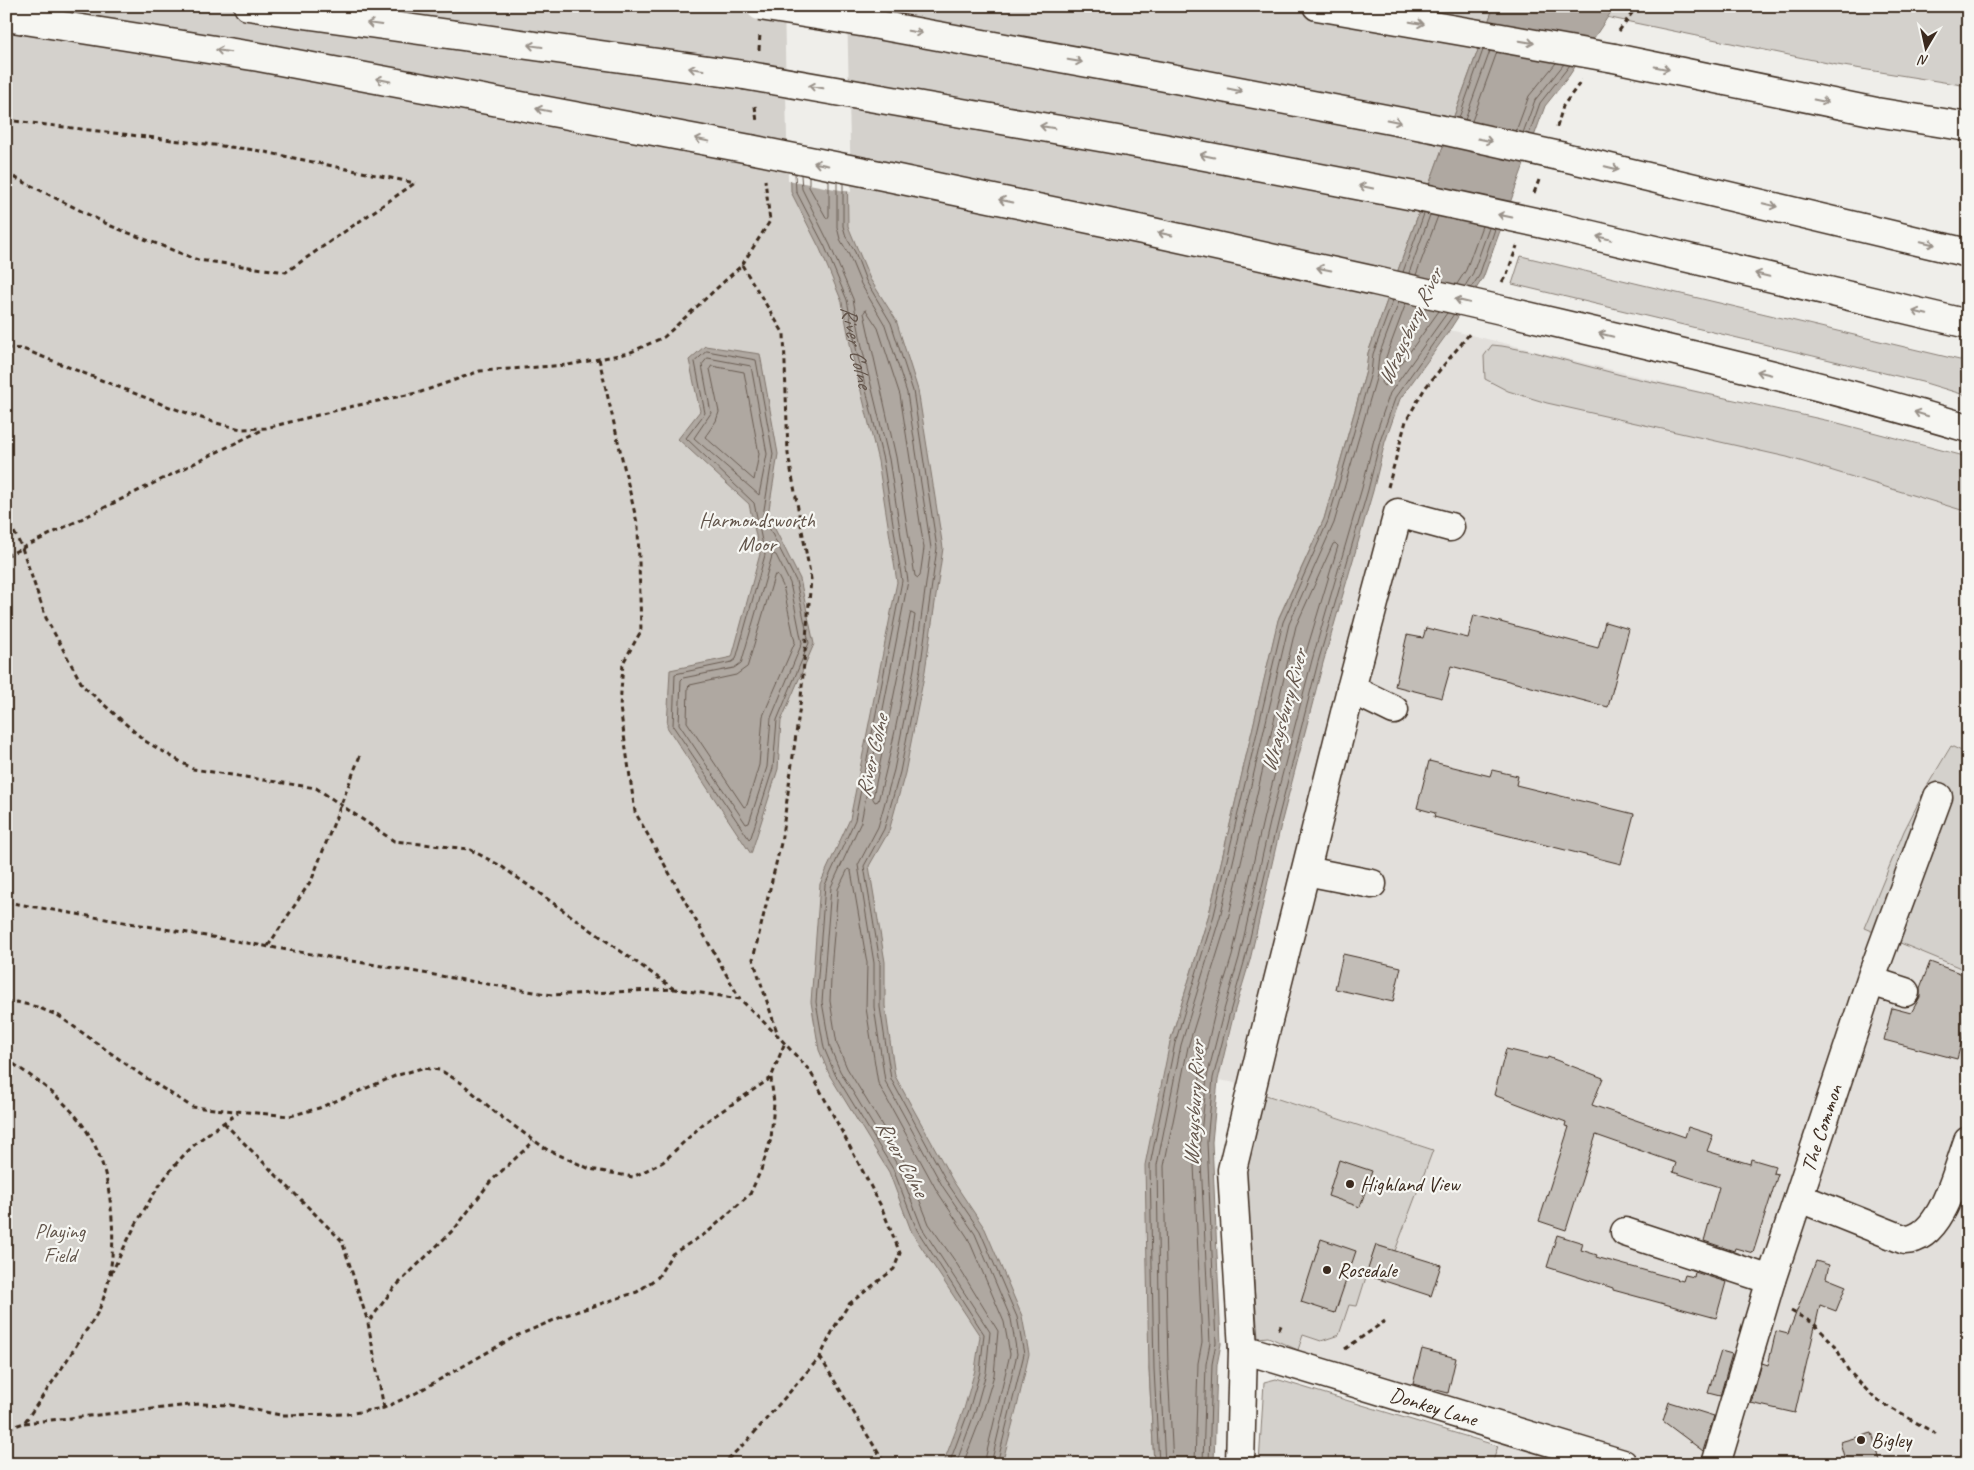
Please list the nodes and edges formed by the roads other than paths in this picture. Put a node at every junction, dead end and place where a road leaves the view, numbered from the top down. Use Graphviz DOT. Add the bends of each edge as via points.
graph roads {
  1 [pos="248,6"];
  2 [pos="1318,6"];
  3 [pos="760,16"];
  4 [pos="6,17"];
  5 [pos="1968,127"];
  6 [pos="1968,253"];
  7 [pos="1968,324"];
  8 [pos="1968,428"];
  9 [pos="1450,528"];
  10 [pos="1351,689"];
  11 [pos="1394,710"];
  12 [pos="1938,797"];
  13 [pos="1306,870"];
  14 [pos="1372,884"];
  15 [pos="1870,981"];
  16 [pos="1905,992"];
  17 [pos="1968,1141"];
  18 [pos="1800,1198"];
  19 [pos="1625,1232"];
  20 [pos="1768,1291"];
  21 [pos="1244,1350"];
  22 [pos="1240,1464"];
  23 [pos="1623,1464"];
  24 [pos="1716,1464"];
  7 -- 1 [label="main road, one-way, bridge" via="1553,226 1163,148 864,96 749,87"];
  2 -- 5 [label="main road, one-way, bridge" via="1479,34 1614,47 1876,112"];
  3 -- 6 [label="main road, one-way, bridge" via="867,23 1438,129 1559,145"];
  8 -- 4 [label="main road, one-way, bridge" via="1504,301 1371,280 869,174 754,138"];
  9 -- 10 [label="main road" via="1398,512"];
  10 -- 11 [label="main road"];
  10 -- 13 [label="main road"];
  12 -- 15 [label="main road, The Common"];
  13 -- 14 [label="main road"];
  13 -- 21 [label="main road" via="1232,1170"];
  15 -- 16 [label="main road"];
  15 -- 18 [label="main road, The Common"];
  17 -- 18 [label="main road" via="1946,1202 1930,1229 1915,1240 1905,1240"];
  18 -- 20 [label="main road, The Common"];
  19 -- 20 [label="main road"];
  20 -- 24 [label="main road, The Common"];
  21 -- 22 [label="main road"];
  21 -- 23 [label="main road, Donkey Lane"];
}
